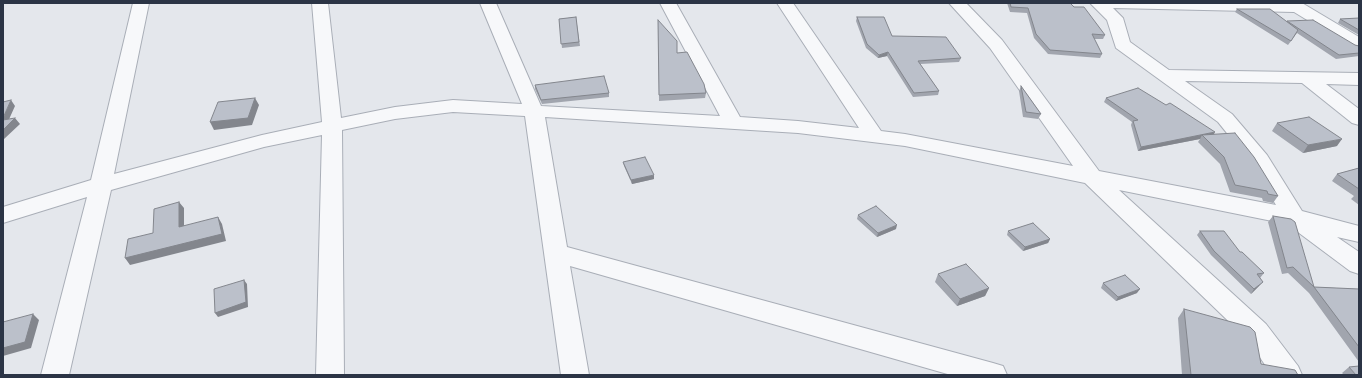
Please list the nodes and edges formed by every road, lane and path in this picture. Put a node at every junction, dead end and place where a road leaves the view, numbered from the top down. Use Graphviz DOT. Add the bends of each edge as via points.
graph roads {
  1 [pos="141,3"];
  2 [pos="320,3"];
  3 [pos="488,3"];
  4 [pos="668,3"];
  5 [pos="785,3"];
  6 [pos="957,3"];
  7 [pos="1098,3"];
  8 [pos="1294,5"];
  9 [pos="1359,44"];
  10 [pos="1165,74"];
  11 [pos="1307,78"];
  12 [pos="1359,79"];
  13 [pos="534,111"];
  14 [pos="1359,119"];
  15 [pos="733,123"];
  16 [pos="332,126"];
  17 [pos="874,136"];
  18 [pos="1090,175"];
  19 [pos="100,185"];
  20 [pos="3,215"];
  21 [pos="1294,217"];
  22 [pos="1359,234"];
  23 [pos="556,253"];
  24 [pos="1359,265"];
  25 [pos="571,374"];
  26 [pos="55,375"];
  27 [pos="330,375"];
  28 [pos="994,375"];
  29 [pos="1288,375"];
  1 -- 19 [label="street"];
  2 -- 16 [label="street"];
  3 -- 13 [label="street"];
  4 -- 15 [label="street"];
  5 -- 17 [label="street"];
  6 -- 18 [label="street" via="996,44"];
  7 -- 8 [label="street"];
  7 -- 10 [label="street" via="1115,18 1122,44"];
  8 -- 9 [label="street"];
  10 -- 11 [label="street"];
  10 -- 21 [label="street" via="1225,118 1260,160"];
  11 -- 12 [label="street"];
  11 -- 14 [label="street"];
  13 -- 15 [label="street"];
  13 -- 16 [label="street" via="453,106 428,108"];
  13 -- 23 [label="street"];
  15 -- 17 [label="street"];
  16 -- 19 [label="street"];
  16 -- 27 [label="street"];
  17 -- 18 [label="street"];
  18 -- 21 [label="street"];
  18 -- 29 [label="street" via="1258,332"];
  19 -- 20 [label="street"];
  19 -- 26 [label="street"];
  21 -- 22 [label="street"];
  21 -- 24 [label="street"];
  23 -- 25 [label="street"];
  23 -- 28 [label="street"];
}
